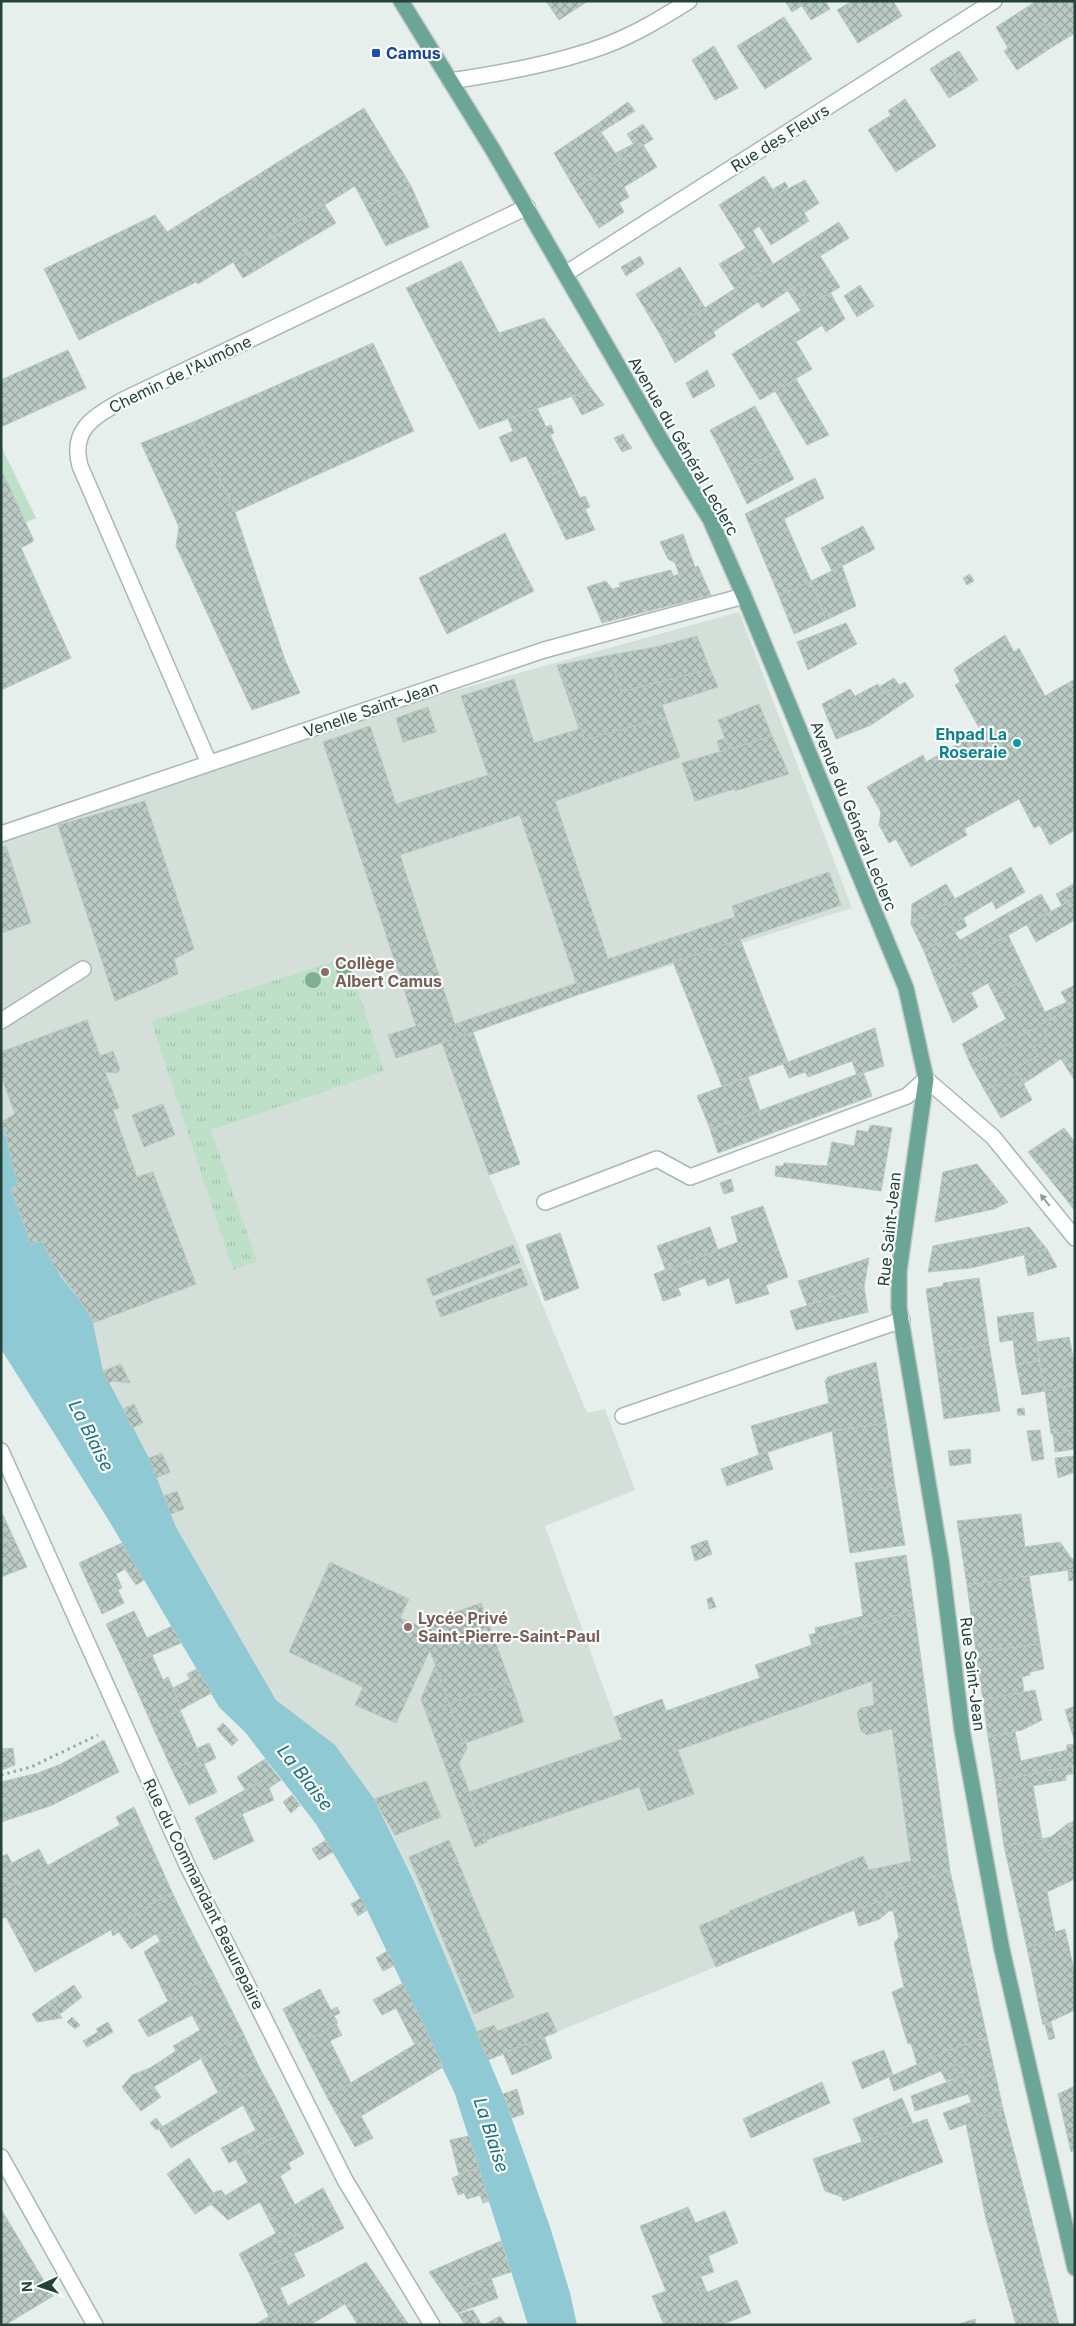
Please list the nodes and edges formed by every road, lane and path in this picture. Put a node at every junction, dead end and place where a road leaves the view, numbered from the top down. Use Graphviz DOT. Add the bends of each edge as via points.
graph roads {
  1 [pos="401,1"];
  2 [pos="689,1"];
  3 [pos="994,1"];
  4 [pos="450,81"];
  5 [pos="527,208"];
  6 [pos="565,274"];
  7 [pos="744,596"];
  8 [pos="209,763"];
  9 [pos="1,834"];
  10 [pos="83,969"];
  11 [pos="1,1021"];
  12 [pos="926,1079"];
  13 [pos="545,1202"];
  14 [pos="1075,1238"];
  15 [pos="902,1320"];
  16 [pos="623,1416"];
  17 [pos="1,1451"];
  18 [pos="124,1722"];
  19 [pos="1,1775"];
  20 [pos="1,2157"];
  21 [pos="1075,2268"];
  22 [pos="95,2325"];
  23 [pos="432,2325"];
  1 -- 4 [label="main road, Avenue du Général Leclerc"];
  2 -- 4 [label="street" via="654,23 604,46"];
  3 -- 6 [label="street, Rue des Fleurs"];
  4 -- 5 [label="main road, Avenue du Général Leclerc"];
  5 -- 6 [label="main road, Avenue du Général Leclerc"];
  5 -- 8 [label="street, Chemin de l'Aumône" via="122,400 96,417 80,433 77,449 80,466"];
  6 -- 7 [label="main road, Avenue du Général Leclerc" via="710,519"];
  7 -- 8 [label="street, Venelle Saint-Jean" via="544,650"];
  7 -- 12 [label="main road, Avenue du Général Leclerc" via="906,988"];
  8 -- 9 [label="street, Venelle Saint-Jean"];
  10 -- 11 [label="street"];
  12 -- 13 [label="street" via="907,1096 690,1177 657,1159"];
  14 -- 12 [label="street, one-way" via="993,1137"];
  12 -- 15 [label="main road, Rue Saint-Jean" via="899,1271"];
  15 -- 16 [label="street"];
  15 -- 21 [label="main road, Rue Saint-Jean" via="941,1560 962,1730 1000,1940"];
  17 -- 18 [label="street, Rue du Commandant Beaurepaire"];
  18 -- 19 [label="path" via="31,1767"];
  18 -- 23 [label="street, Rue du Commandant Beaurepaire" via="188,1867 340,2171"];
  20 -- 22 [label="street"];
}
